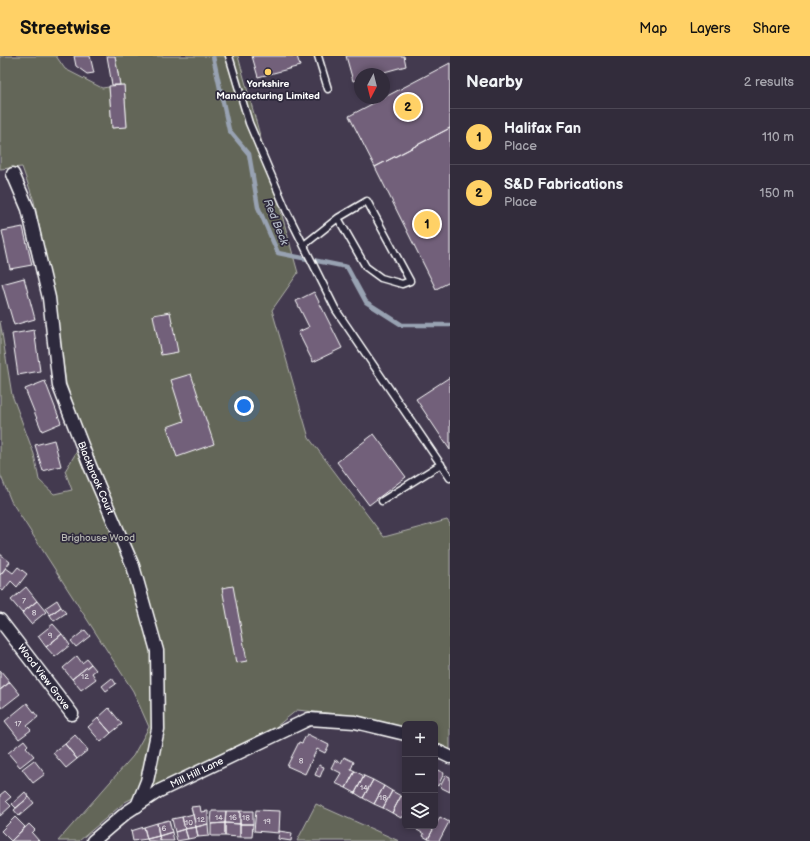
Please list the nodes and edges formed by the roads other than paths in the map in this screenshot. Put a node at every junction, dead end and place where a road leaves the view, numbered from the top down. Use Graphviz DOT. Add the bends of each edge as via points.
graph roads {
  1 [pos="230,56"];
  2 [pos="318,56"];
  3 [pos="328,89"];
  4 [pos="13,174"];
  5 [pos="338,218"];
  6 [pos="305,247"];
  7 [pos="440,464"];
  8 [pos="450,478"];
  9 [pos="382,501"];
  10 [pos="0,620"];
  11 [pos="72,714"];
  12 [pos="402,733"];
  13 [pos="438,752"];
  14 [pos="450,758"];
  15 [pos="137,806"];
  16 [pos="93,841"];
  1 -- 6 [label="lane" via="249,123"];
  2 -- 3 [label="lane"];
  4 -- 15 [label="street, Blackbrook Court" via="28,209 49,298 59,386 132,566 157,651 158,729 147,781"];
  5 -- 5 [label="lane" via="367,201 410,281 402,284 381,278 366,267"];
  5 -- 6 [label="lane"];
  6 -- 7 [label="lane" via="336,310"];
  7 -- 8 [label="lane"];
  7 -- 9 [label="lane"];
  10 -- 11 [label="street, Wood View Grove"];
  12 -- 15 [label="street, Mill Hill Lane" via="355,722 309,720 160,791"];
  13 -- 14 [label="street"];
  15 -- 16 [label="street, Mill Hill Lane"];
}
